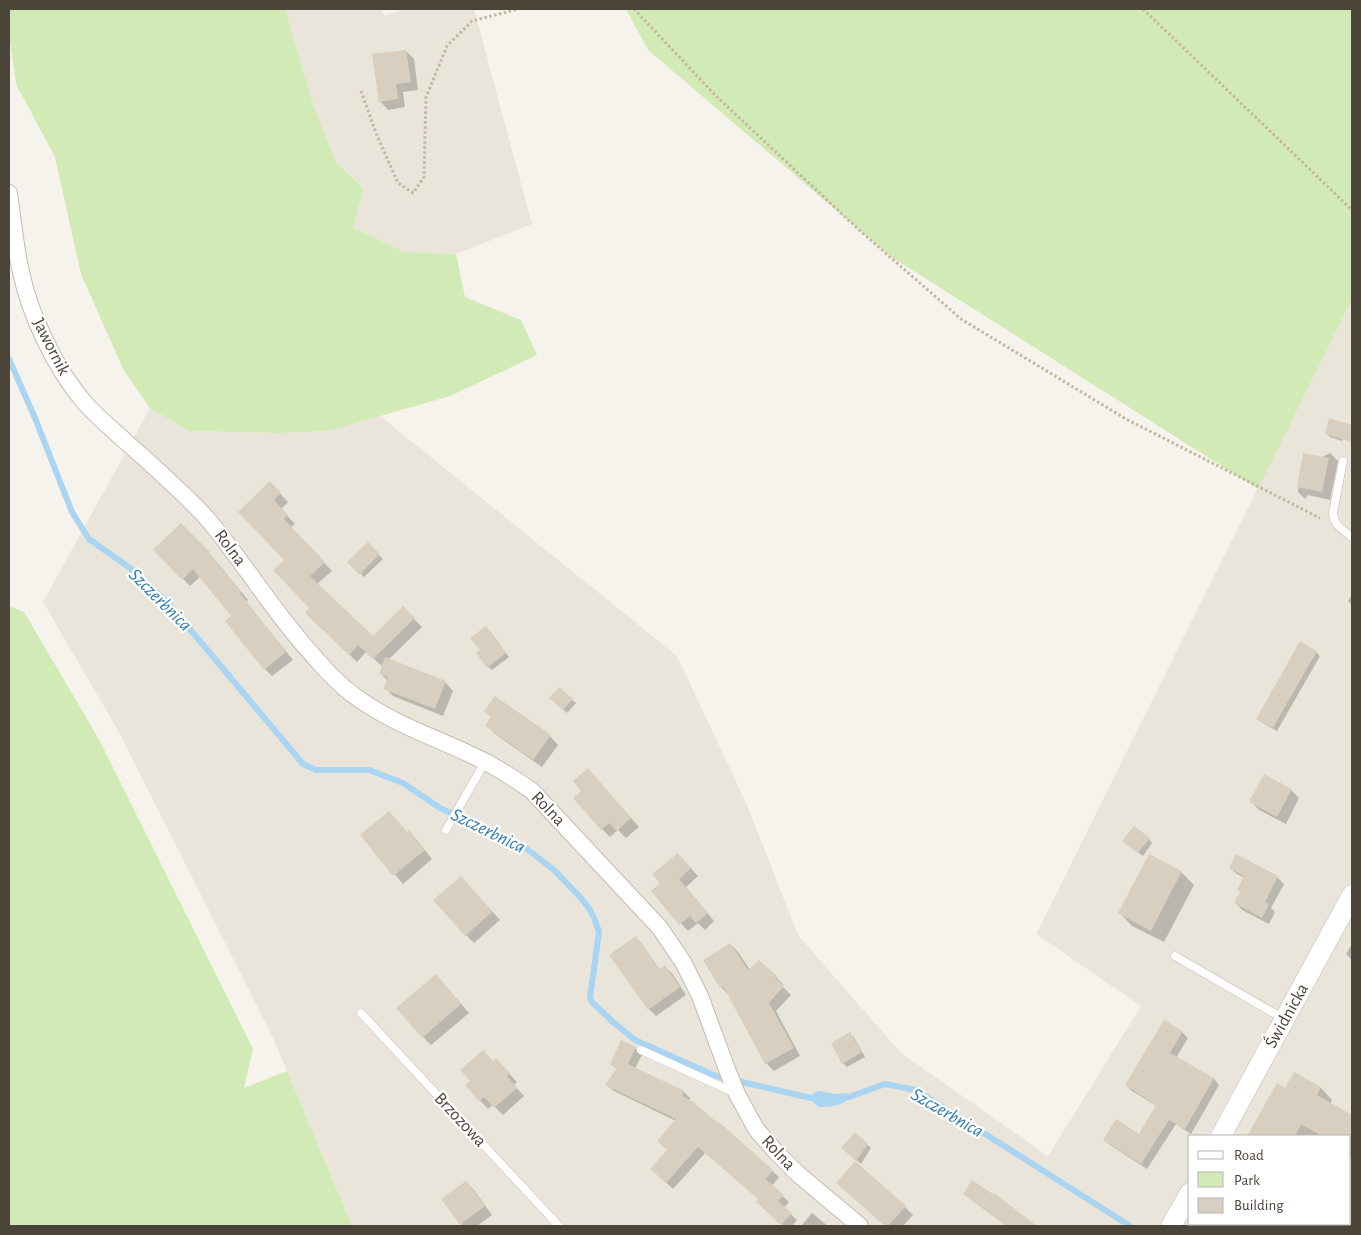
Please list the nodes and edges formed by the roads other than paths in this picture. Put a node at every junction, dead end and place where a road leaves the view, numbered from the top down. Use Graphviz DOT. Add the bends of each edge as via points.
graph roads {
  1 [pos="9,194"];
  2 [pos="1343,461"];
  3 [pos="155,467"];
  4 [pos="1352,537"];
  5 [pos="486,762"];
  6 [pos="446,830"];
  7 [pos="1352,895"];
  8 [pos="1175,956"];
  9 [pos="361,1013"];
  10 [pos="1286,1020"];
  11 [pos="641,1050"];
  12 [pos="738,1094"];
  13 [pos="1222,1135"];
  14 [pos="1188,1196"];
  15 [pos="1172,1224"];
  16 [pos="559,1226"];
  17 [pos="860,1226"];
  1 -- 3 [label="street, Jawornik" via="21,273 46,342 61,371 84,402"];
  2 -- 4 [label="lane" via="1334,520"];
  3 -- 5 [label="street, Rolna" via="208,520 285,623 330,675 376,710"];
  5 -- 6 [label="lane"];
  5 -- 12 [label="street, Rolna" via="532,791 660,928 683,962 700,996"];
  7 -- 10 [label="street, Świdnicka"];
  8 -- 10 [label="lane"];
  9 -- 16 [label="lane, Brzozowa"];
  10 -- 13 [label="street, Świdnicka"];
  11 -- 12 [label="lane"];
  12 -- 17 [label="street, Rolna" via="756,1129 776,1152"];
  14 -- 15 [label="street"];
}
